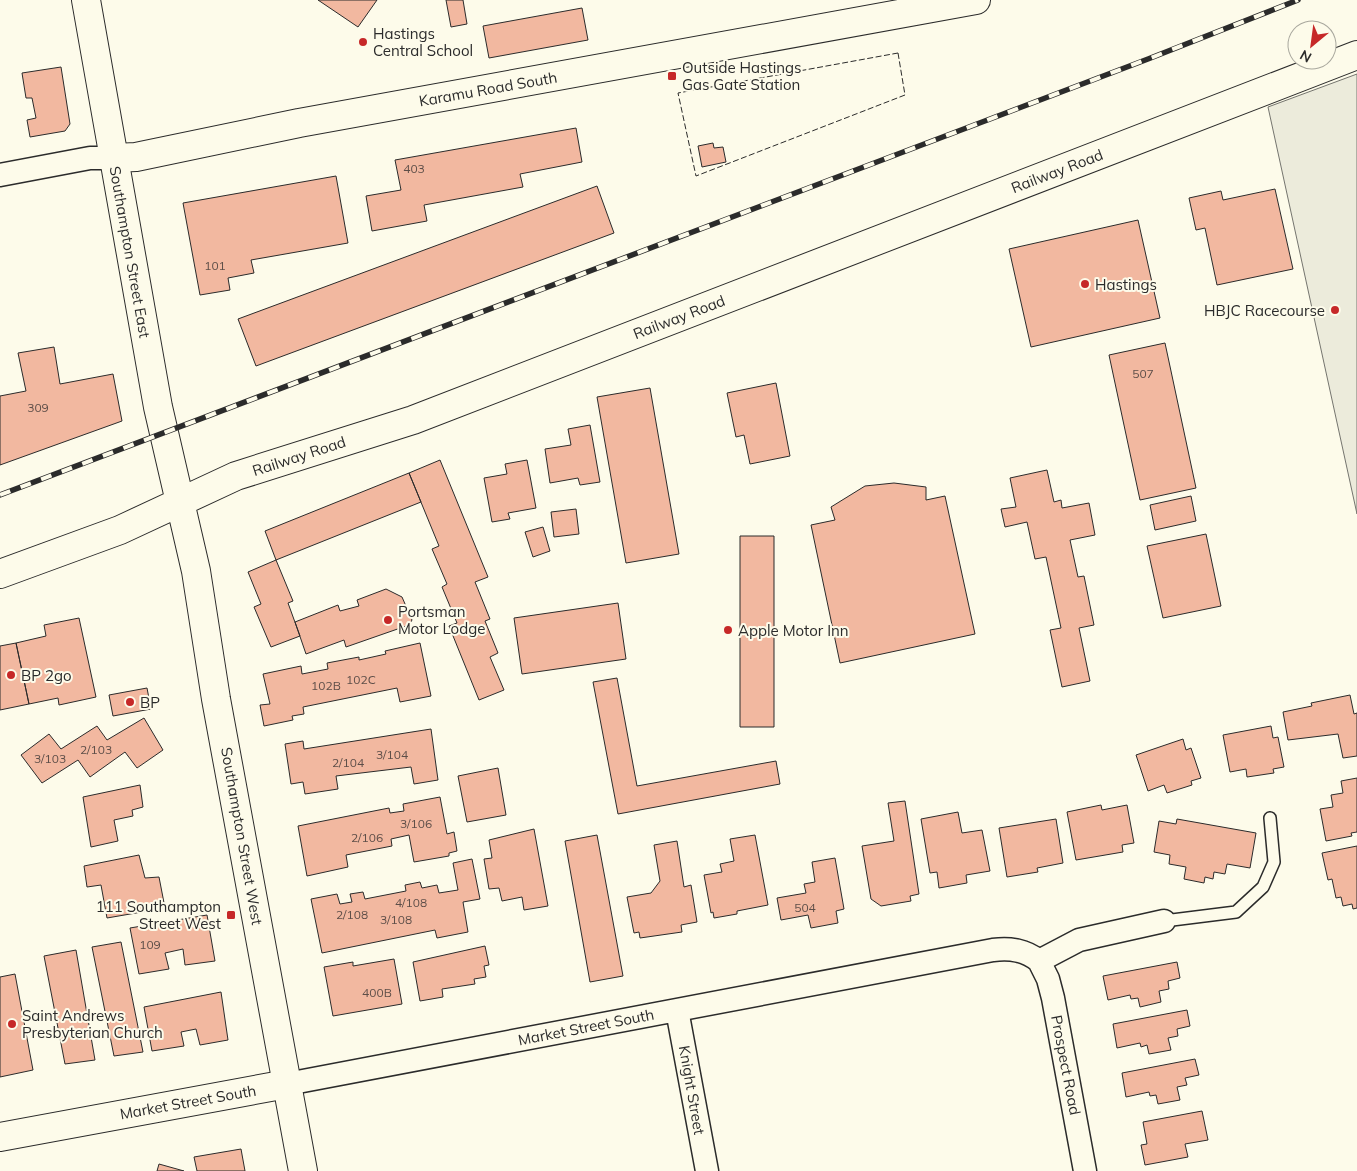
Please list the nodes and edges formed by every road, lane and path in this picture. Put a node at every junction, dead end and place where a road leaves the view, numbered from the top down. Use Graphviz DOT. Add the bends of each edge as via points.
graph roads {
  1 [pos="86,0"];
  2 [pos="976,0"];
  3 [pos="1357,54"];
  4 [pos="114,158"];
  5 [pos="0,175"];
  6 [pos="182,502"];
  7 [pos="0,574"];
  8 [pos="1270,818"];
  9 [pos="1164,921"];
  10 [pos="1039,961"];
  11 [pos="677,1010"];
  12 [pos="287,1084"];
  13 [pos="0,1137"];
  14 [pos="303,1171"];
  15 [pos="707,1171"];
  16 [pos="1085,1171"];
  1 -- 4 [label="main road, Southampton Street East"];
  2 -- 4 [label="main road, Karamu Road South" via="299,123 136,157"];
  3 -- 6 [label="main road, Railway Road" via="412,420 236,476"];
  4 -- 5 [label="street, Karamu Road South" via="90,158"];
  4 -- 6 [label="main road, Southampton Street East" via="158,407"];
  6 -- 7 [label="main road, Railway Road" via="120,530"];
  6 -- 12 [label="main road, Southampton Street West"];
  8 -- 9 [label="lane" via="1274,862 1263,886 1243,906 1236,912"];
  9 -- 10 [label="street" via="1080,940"];
  10 -- 11 [label="street, Market Street South" via="1017,950 992,950"];
  10 -- 16 [label="street, Prospect Road" via="1053,998"];
  11 -- 12 [label="street, Market Street South"];
  11 -- 15 [label="street, Knight Street"];
  12 -- 13 [label="main road, Market Street South"];
  12 -- 14 [label="main road, Southampton Street West"];
}
